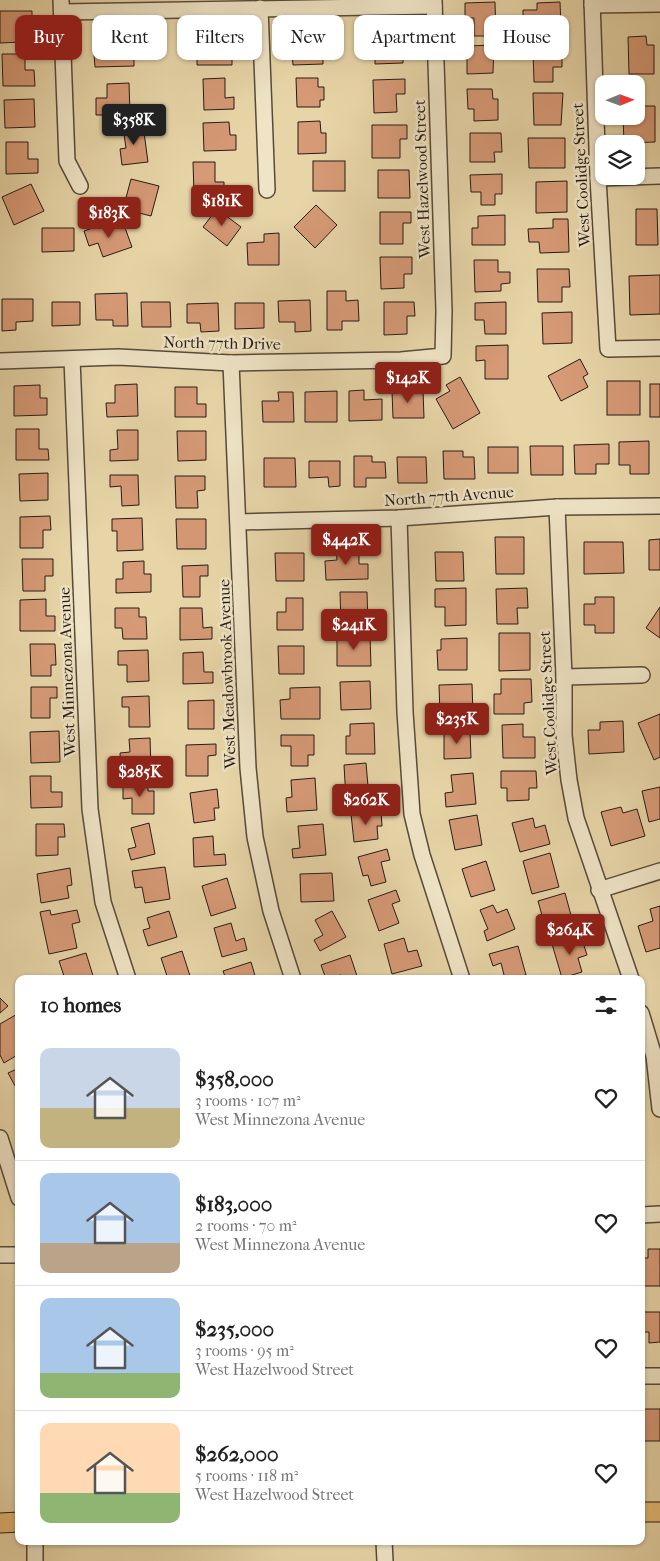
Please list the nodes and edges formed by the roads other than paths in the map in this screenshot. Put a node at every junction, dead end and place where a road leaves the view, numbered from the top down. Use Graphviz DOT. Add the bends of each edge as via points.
graph roads {
  1 [pos="592,2"];
  2 [pos="434,3"];
  3 [pos="660,4"];
  4 [pos="61,6"];
  5 [pos="260,8"];
  6 [pos="597,135"];
  7 [pos="645,176"];
  8 [pos="660,176"];
  9 [pos="598,185"];
  10 [pos="80,186"];
  11 [pos="267,190"];
  12 [pos="660,348"];
  13 [pos="443,356"];
  14 [pos="72,359"];
  15 [pos="0,361"];
  16 [pos="232,363"];
  17 [pos="557,506"];
  18 [pos="660,506"];
  19 [pos="399,518"];
  20 [pos="239,522"];
  21 [pos="642,675"];
  22 [pos="564,677"];
  23 [pos="660,871"];
  24 [pos="599,890"];
  25 [pos="127,975"];
  26 [pos="292,975"];
  27 [pos="461,975"];
  28 [pos="630,975"];
  29 [pos="645,1024"];
  30 [pos="657,1056"];
  31 [pos="660,1109"];
  32 [pos="0,1138"];
  33 [pos="15,1184"];
  34 [pos="660,1214"];
  35 [pos="645,1215"];
  36 [pos="0,1255"];
  37 [pos="15,1255"];
  38 [pos="645,1376"];
  39 [pos="660,1376"];
  40 [pos="645,1512"];
  41 [pos="660,1512"];
  42 [pos="15,1522"];
  43 [pos="0,1523"];
  44 [pos="35,1545"];
  45 [pos="384,1545"];
  46 [pos="35,1561"];
  47 [pos="384,1561"];
  1 -- 3 [label="street"];
  1 -- 6 [label="street, West Coolidge Street"];
  2 -- 5 [label="street"];
  2 -- 13 [label="street, West Hazelwood Street"];
  4 -- 5 [label="street"];
  4 -- 10 [label="street" via="67,161"];
  5 -- 11 [label="street"];
  7 -- 8 [label="street"];
  9 -- 12 [label="street, West Coolidge Street" via="608,348"];
  13 -- 16 [label="street, North 77th Drive" via="401,360"];
  14 -- 15 [label="street, North 77th Drive"];
  14 -- 16 [label="street, North 77th Drive" via="118,357"];
  14 -- 25 [label="street, West Minnezona Avenue" via="90,808 103,902"];
  16 -- 20 [label="street, West Meadowbrook Avenue"];
  17 -- 18 [label="street, North 77th Avenue"];
  17 -- 19 [label="street, North 77th Avenue"];
  17 -- 22 [label="street, West Coolidge Street"];
  19 -- 20 [label="street, North 77th Avenue"];
  19 -- 27 [label="street" via="405,712 412,814"];
  20 -- 26 [label="street, West Meadowbrook Avenue" via="248,768 255,837 271,911"];
  21 -- 22 [label="street"];
  22 -- 24 [label="street, West Coolidge Street" via="564,735 569,780 576,818"];
  23 -- 24 [label="street"];
  24 -- 28 [label="street, West Coolidge Street"];
  29 -- 30 [label="street"];
  30 -- 31 [label="street"];
  32 -- 33 [label="street"];
  34 -- 35 [label="street"];
  36 -- 37 [label="street"];
  38 -- 39 [label="street"];
  40 -- 41 [label="main road"];
  42 -- 43 [label="main road"];
  44 -- 46 [label="street"];
  45 -- 47 [label="street"];
}
